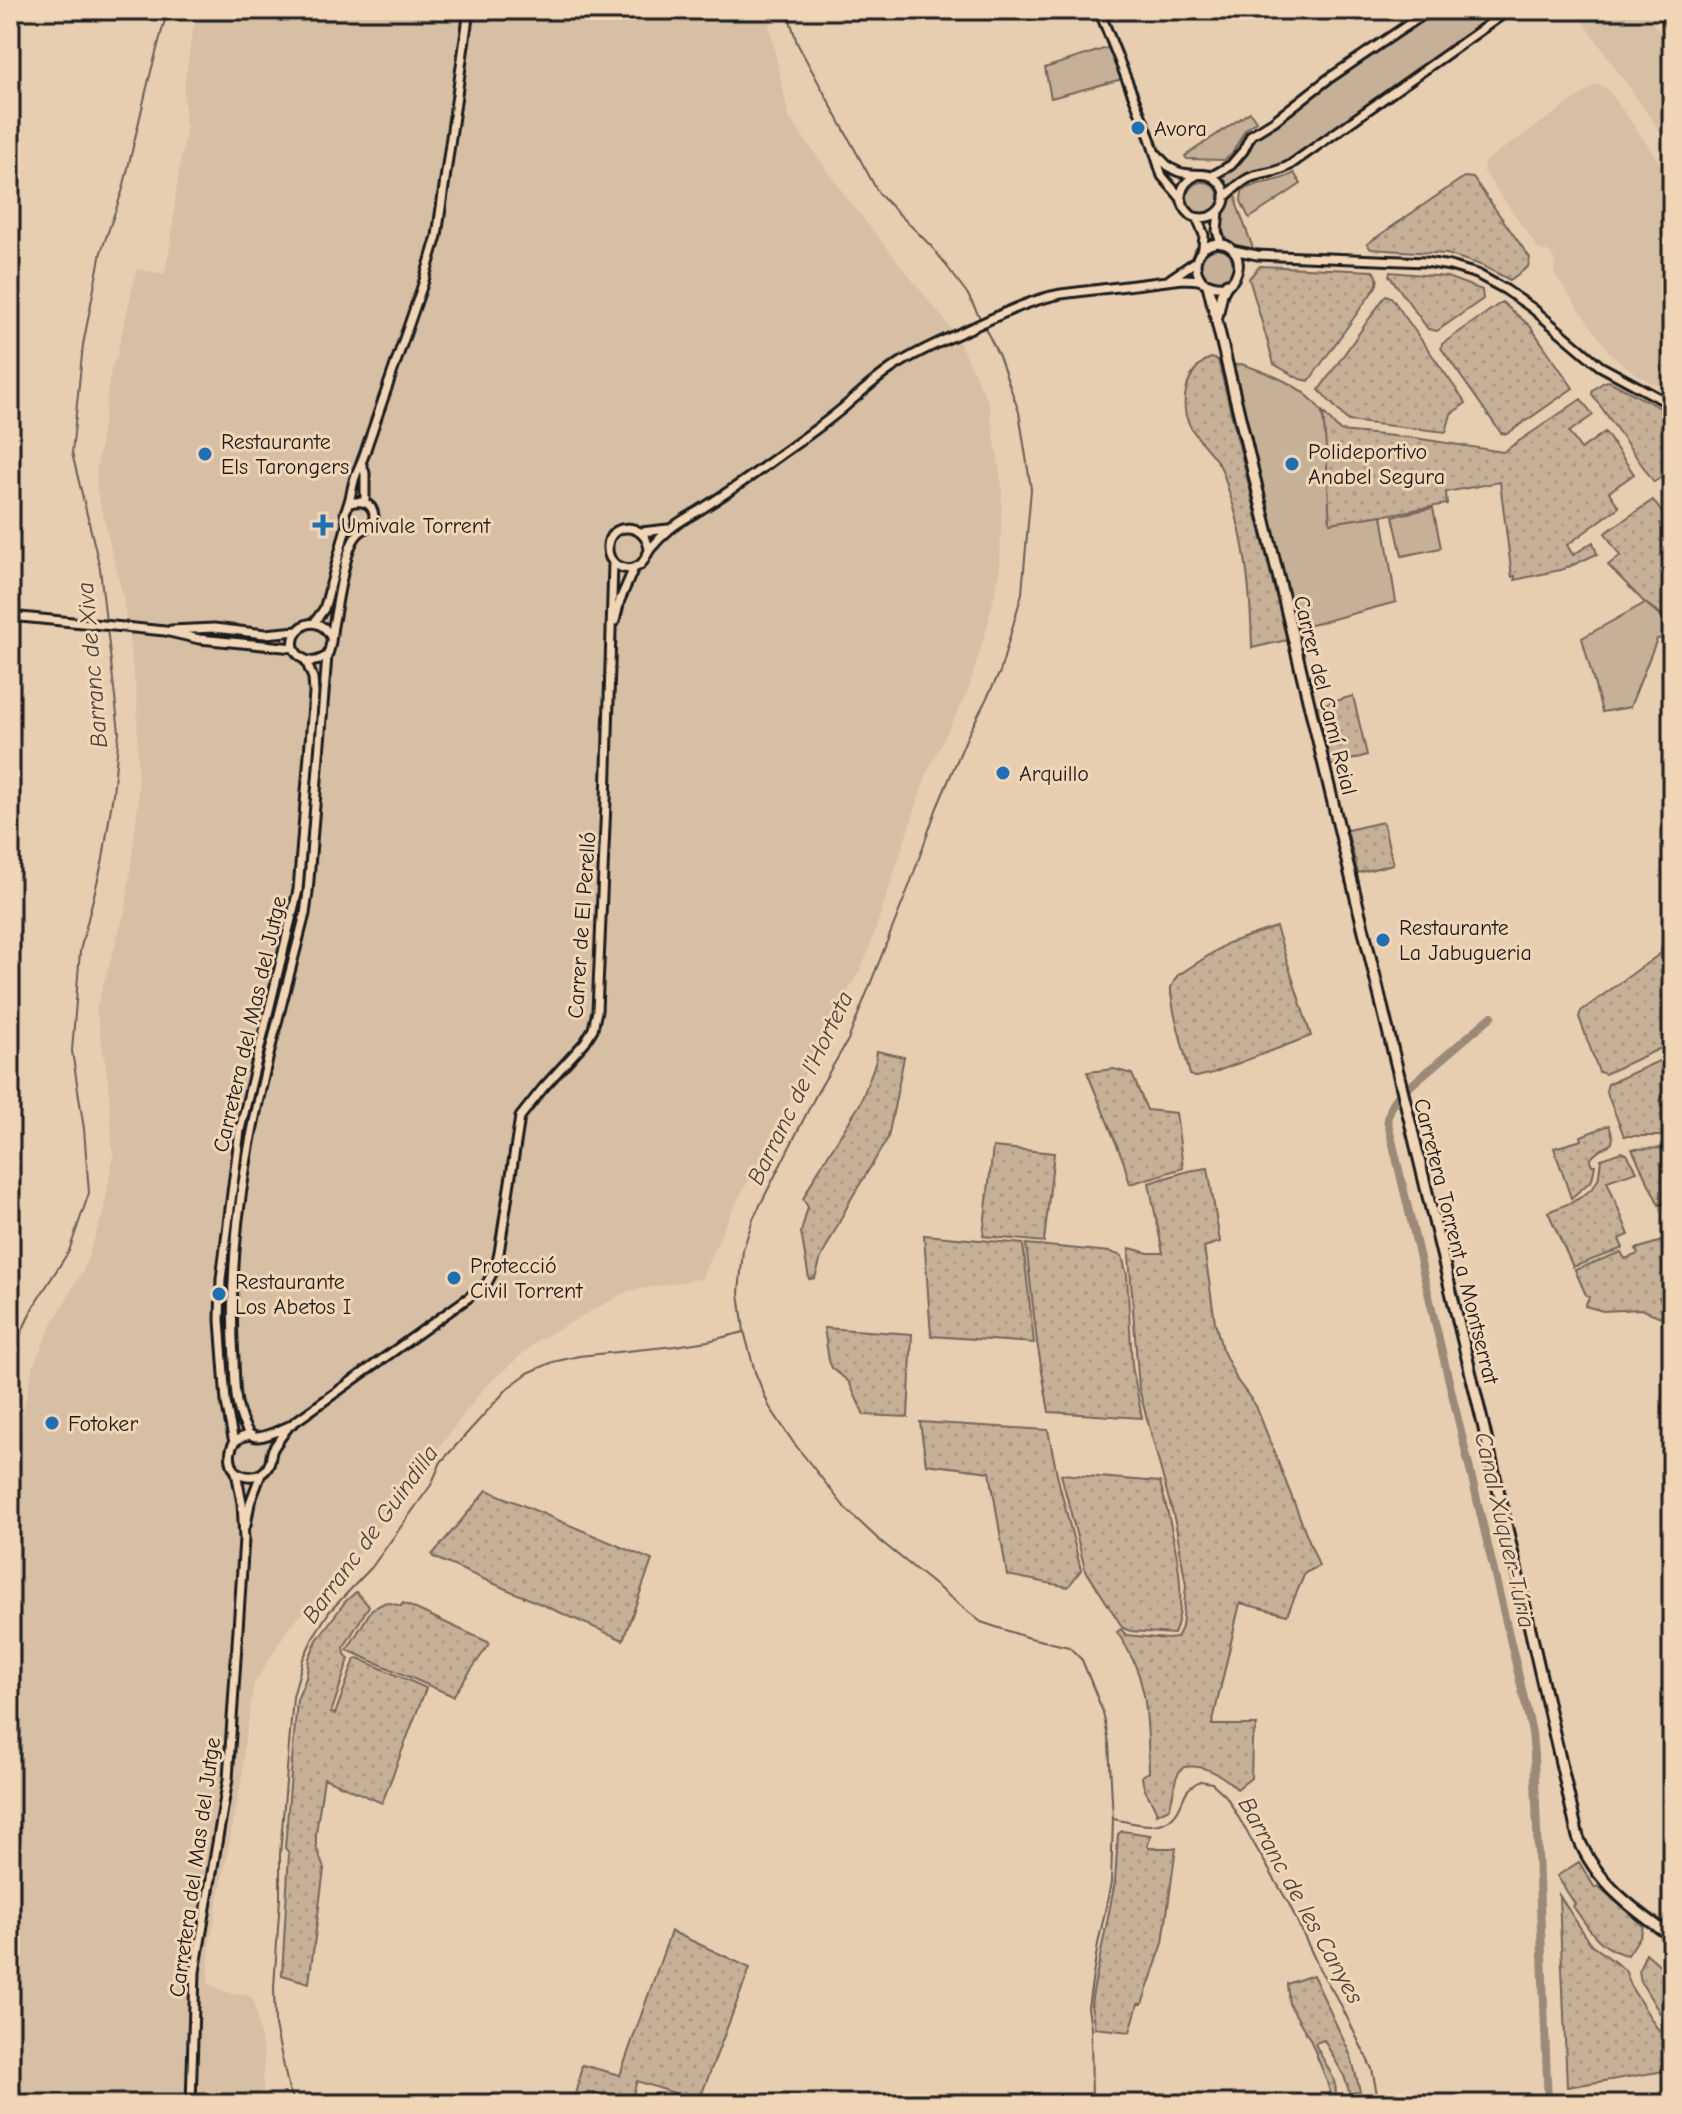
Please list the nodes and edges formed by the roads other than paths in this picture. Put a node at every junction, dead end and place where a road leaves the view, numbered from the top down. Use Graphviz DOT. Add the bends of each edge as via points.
graph roads {
  1 [pos="469,10"];
  2 [pos="1099,10"];
  3 [pos="1430,10"];
  4 [pos="1509,10"];
  5 [pos="1153,149"];
  6 [pos="1197,175"];
  7 [pos="1212,176"];
  8 [pos="1225,197"];
  9 [pos="1181,198"];
  10 [pos="1219,211"];
  11 [pos="1197,218"];
  12 [pos="1221,244"];
  13 [pos="1203,248"];
  14 [pos="1232,250"];
  15 [pos="1256,255"];
  16 [pos="1195,262"];
  17 [pos="1239,266"];
  18 [pos="1167,280"];
  19 [pos="1205,283"];
  20 [pos="1227,284"];
  21 [pos="1217,320"];
  22 [pos="1672,405"];
  23 [pos="362,465"];
  24 [pos="365,502"];
  25 [pos="350,503"];
  26 [pos="347,524"];
  27 [pos="670,529"];
  28 [pos="361,530"];
  29 [pos="641,532"];
  30 [pos="649,550"];
  31 [pos="613,563"];
  32 [pos="634,568"];
  33 [pos="10,616"];
  34 [pos="314,623"];
  35 [pos="165,631"];
  36 [pos="297,631"];
  37 [pos="613,631"];
  38 [pos="331,637"];
  39 [pos="294,648"];
  40 [pos="327,656"];
  41 [pos="306,661"];
  42 [pos="1400,1080"];
  43 [pos="289,1426"];
  44 [pos="254,1436"];
  45 [pos="234,1443"];
  46 [pos="271,1453"];
  47 [pos="236,1472"];
  48 [pos="261,1474"];
  49 [pos="244,1539"];
  50 [pos="1672,1937"];
  51 [pos="191,2104"];
  1 -- 23 [label="street" via="437,236"];
  2 -- 5 [label="street"];
  3 -- 7 [label="street" via="1251,135 1231,165"];
  4 -- 8 [label="street" via="1290,165 1242,181"];
  5 -- 6 [label="street" via="1172,170"];
  5 -- 9 [label="street" via="1162,176"];
  6 -- 7 [label="street"];
  6 -- 9 [label="street" via="1184,185"];
  7 -- 8 [label="street"];
  8 -- 10 [label="street"];
  9 -- 11 [label="street"];
  10 -- 11 [label="street"];
  10 -- 12 [label="street"];
  11 -- 13 [label="street"];
  12 -- 13 [label="street"];
  12 -- 14 [label="street"];
  13 -- 16 [label="street"];
  14 -- 15 [label="street"];
  14 -- 17 [label="street"];
  15 -- 17 [label="street"];
  15 -- 22 [label="street" via="1426,262 1477,274 1532,308 1596,363"];
  16 -- 18 [label="street"];
  16 -- 19 [label="street"];
  17 -- 20 [label="street"];
  18 -- 19 [label="street"];
  18 -- 27 [label="street" via="1042,297 898,363 787,451"];
  19 -- 20 [label="street"];
  19 -- 21 [label="main road, Carrer del Camí Reial"];
  20 -- 21 [label="main road, Carrer del Camí Reial"];
  21 -- 42 [label="main road, Carrer del Camí Reial"];
  23 -- 24 [label="street"];
  23 -- 25 [label="street"];
  24 -- 25 [label="street"];
  24 -- 28 [label="street" via="374,518"];
  25 -- 26 [label="street"];
  26 -- 28 [label="street"];
  26 -- 34 [label="street" via="324,609"];
  27 -- 29 [label="street"];
  27 -- 30 [label="street"];
  28 -- 38 [label="street" via="347,558"];
  29 -- 30 [label="street"];
  29 -- 31 [label="street" via="624,528 612,536 608,550"];
  30 -- 32 [label="street"];
  31 -- 32 [label="street"];
  31 -- 37 [label="street, Carrer de El Perelló"];
  32 -- 37 [label="street, Carrer de El Perelló"];
  33 -- 35 [label="street"];
  34 -- 36 [label="street"];
  34 -- 38 [label="street"];
  35 -- 36 [label="street"];
  35 -- 39 [label="street"];
  36 -- 39 [label="street"];
  37 -- 43 [label="street, Carrer de El Perelló" via="593,1029 520,1117 496,1266 486,1285"];
  38 -- 40 [label="street"];
  39 -- 41 [label="street"];
  40 -- 41 [label="street"];
  40 -- 44 [label="street, Carretera del Mas del Jutge" via="305,914 250,1131 232,1279 237,1407 241,1423"];
  41 -- 45 [label="street, Carretera del Mas del Jutge" via="314,693 298,890 240,1130 221,1279 226,1402"];
  42 -- 50 [label="main road, Carretera Torrent a Montserrat" via="1578,1837 1610,1888"];
  43 -- 44 [label="street"];
  43 -- 46 [label="street"];
  44 -- 45 [label="street"];
  44 -- 46 [label="street"];
  45 -- 47 [label="street" via="230,1458"];
  46 -- 48 [label="street"];
  47 -- 48 [label="street"];
  47 -- 49 [label="street, Carretera del Mas del Jutge"];
  48 -- 49 [label="street, Carretera del Mas del Jutge"];
  49 -- 51 [label="street, Carretera del Mas del Jutge" via="228,1779 194,1982"];
}
